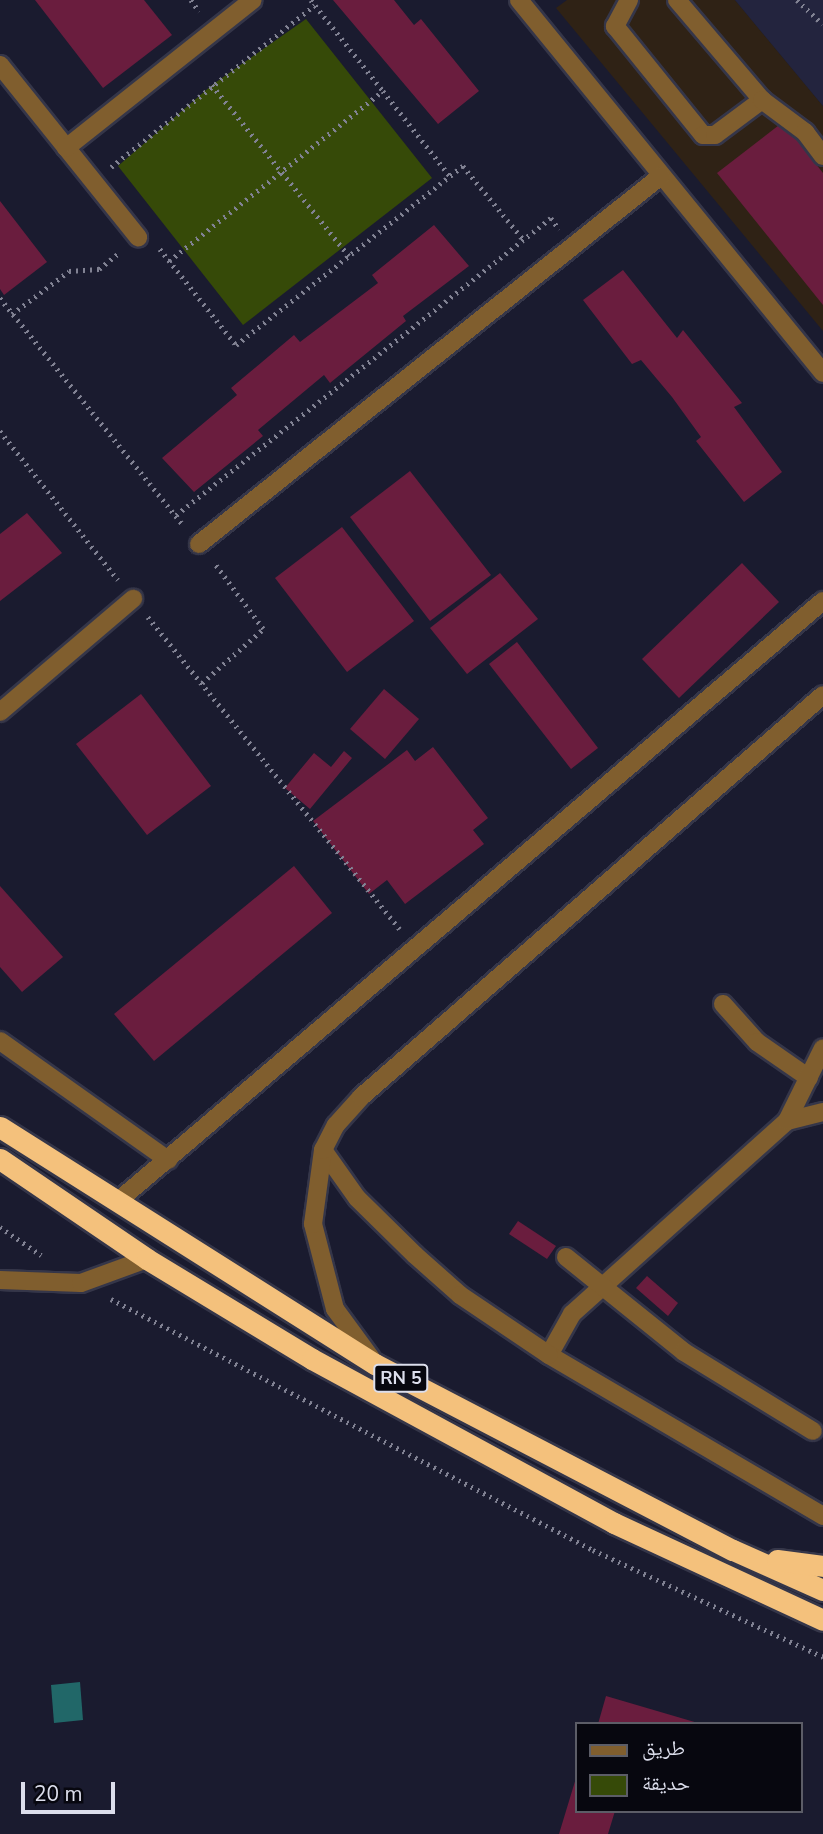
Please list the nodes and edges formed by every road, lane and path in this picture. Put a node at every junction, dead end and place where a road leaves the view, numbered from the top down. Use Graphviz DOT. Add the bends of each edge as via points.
graph roads {
  1 [pos="253,0"];
  2 [pos="519,0"];
  3 [pos="629,0"];
  4 [pos="677,0"];
  5 [pos="797,0"];
  6 [pos="313,2"];
  7 [pos="823,24"];
  8 [pos="0,65"];
  9 [pos="212,85"];
  10 [pos="383,91"];
  11 [pos="762,100"];
  12 [pos="66,148"];
  13 [pos="823,156"];
  14 [pos="281,171"];
  15 [pos="110,172"];
  16 [pos="450,176"];
  17 [pos="662,176"];
  18 [pos="138,237"];
  19 [pos="523,239"];
  20 [pos="572,247"];
  21 [pos="349,256"];
  22 [pos="169,261"];
  23 [pos="0,298"];
  24 [pos="12,314"];
  25 [pos="823,373"];
  26 [pos="0,431"];
  27 [pos="176,515"];
  28 [pos="198,544"];
  29 [pos="133,599"];
  30 [pos="823,601"];
  31 [pos="202,684"];
  32 [pos="823,695"];
  33 [pos="0,712"];
  34 [pos="415,949"];
  35 [pos="723,1004"];
  36 [pos="0,1041"];
  37 [pos="823,1048"];
  38 [pos="809,1078"];
  39 [pos="823,1112"];
  40 [pos="787,1121"];
  41 [pos="0,1127"];
  42 [pos="323,1150"];
  43 [pos="0,1159"];
  44 [pos="168,1160"];
  45 [pos="118,1201"];
  46 [pos="566,1256"];
  47 [pos="147,1259"];
  48 [pos="1,1278"];
  49 [pos="81,1283"];
  50 [pos="601,1288"];
  51 [pos="549,1355"];
  52 [pos="375,1364"];
  53 [pos="813,1431"];
  54 [pos="823,1516"];
  55 [pos="733,1550"];
  56 [pos="823,1566"];
  57 [pos="823,1590"];
  58 [pos="823,1620"];
  59 [pos="823,1657"];
  1 -- 12 [label="street"];
  2 -- 17 [label="street"];
  3 -- 11 [label="street" via="615,26 703,135 715,135"];
  4 -- 11 [label="street"];
  5 -- 7 [label="path"];
  6 -- 9 [label="path"];
  6 -- 10 [label="path"];
  8 -- 12 [label="street"];
  9 -- 14 [label="path"];
  9 -- 15 [label="path" via="114,162"];
  10 -- 14 [label="path"];
  10 -- 16 [label="path"];
  11 -- 13 [label="street" via="804,132"];
  12 -- 18 [label="street"];
  14 -- 21 [label="path"];
  14 -- 22 [label="path"];
  16 -- 19 [label="path" via="463,166"];
  16 -- 21 [label="path"];
  17 -- 20 [label="street"];
  17 -- 25 [label="street"];
  18 -- 22 [label="path" via="145,231"];
  18 -- 24 [label="path" via="99,269 69,271"];
  19 -- 20 [label="path" via="551,218"];
  19 -- 27 [label="path"];
  20 -- 28 [label="street"];
  21 -- 22 [label="path" via="236,345"];
  23 -- 24 [label="path"];
  24 -- 27 [label="path"];
  26 -- 29 [label="path"];
  27 -- 28 [label="path"];
  28 -- 31 [label="path" via="263,629"];
  29 -- 31 [label="path"];
  29 -- 33 [label="street"];
  30 -- 34 [label="street"];
  31 -- 34 [label="path"];
  32 -- 42 [label="street" via="361,1097 336,1125"];
  34 -- 44 [label="street"];
  35 -- 38 [label="street" via="757,1042"];
  36 -- 44 [label="street"];
  37 -- 38 [label="street"];
  38 -- 40 [label="street"];
  39 -- 40 [label="street"];
  40 -- 50 [label="street"];
  41 -- 45 [label="highway, RN 5"];
  42 -- 51 [label="street" via="356,1198 415,1255 460,1295"];
  42 -- 52 [label="street" via="313,1224 322,1272 335,1309"];
  43 -- 47 [label="highway, RN 5"];
  44 -- 45 [label="street"];
  45 -- 52 [label="highway, RN 5"];
  46 -- 50 [label="street"];
  47 -- 49 [label="street"];
  47 -- 58 [label="highway, RN 5" via="312,1359 614,1522"];
  48 -- 49 [label="street"];
  49 -- 59 [label="path" via="593,1550"];
  50 -- 51 [label="street" via="572,1314"];
  50 -- 53 [label="street" via="684,1352"];
  51 -- 54 [label="street"];
  52 -- 55 [label="highway, RN 5"];
  55 -- 56 [label="highway"];
  55 -- 57 [label="highway, RN 5"];
}
